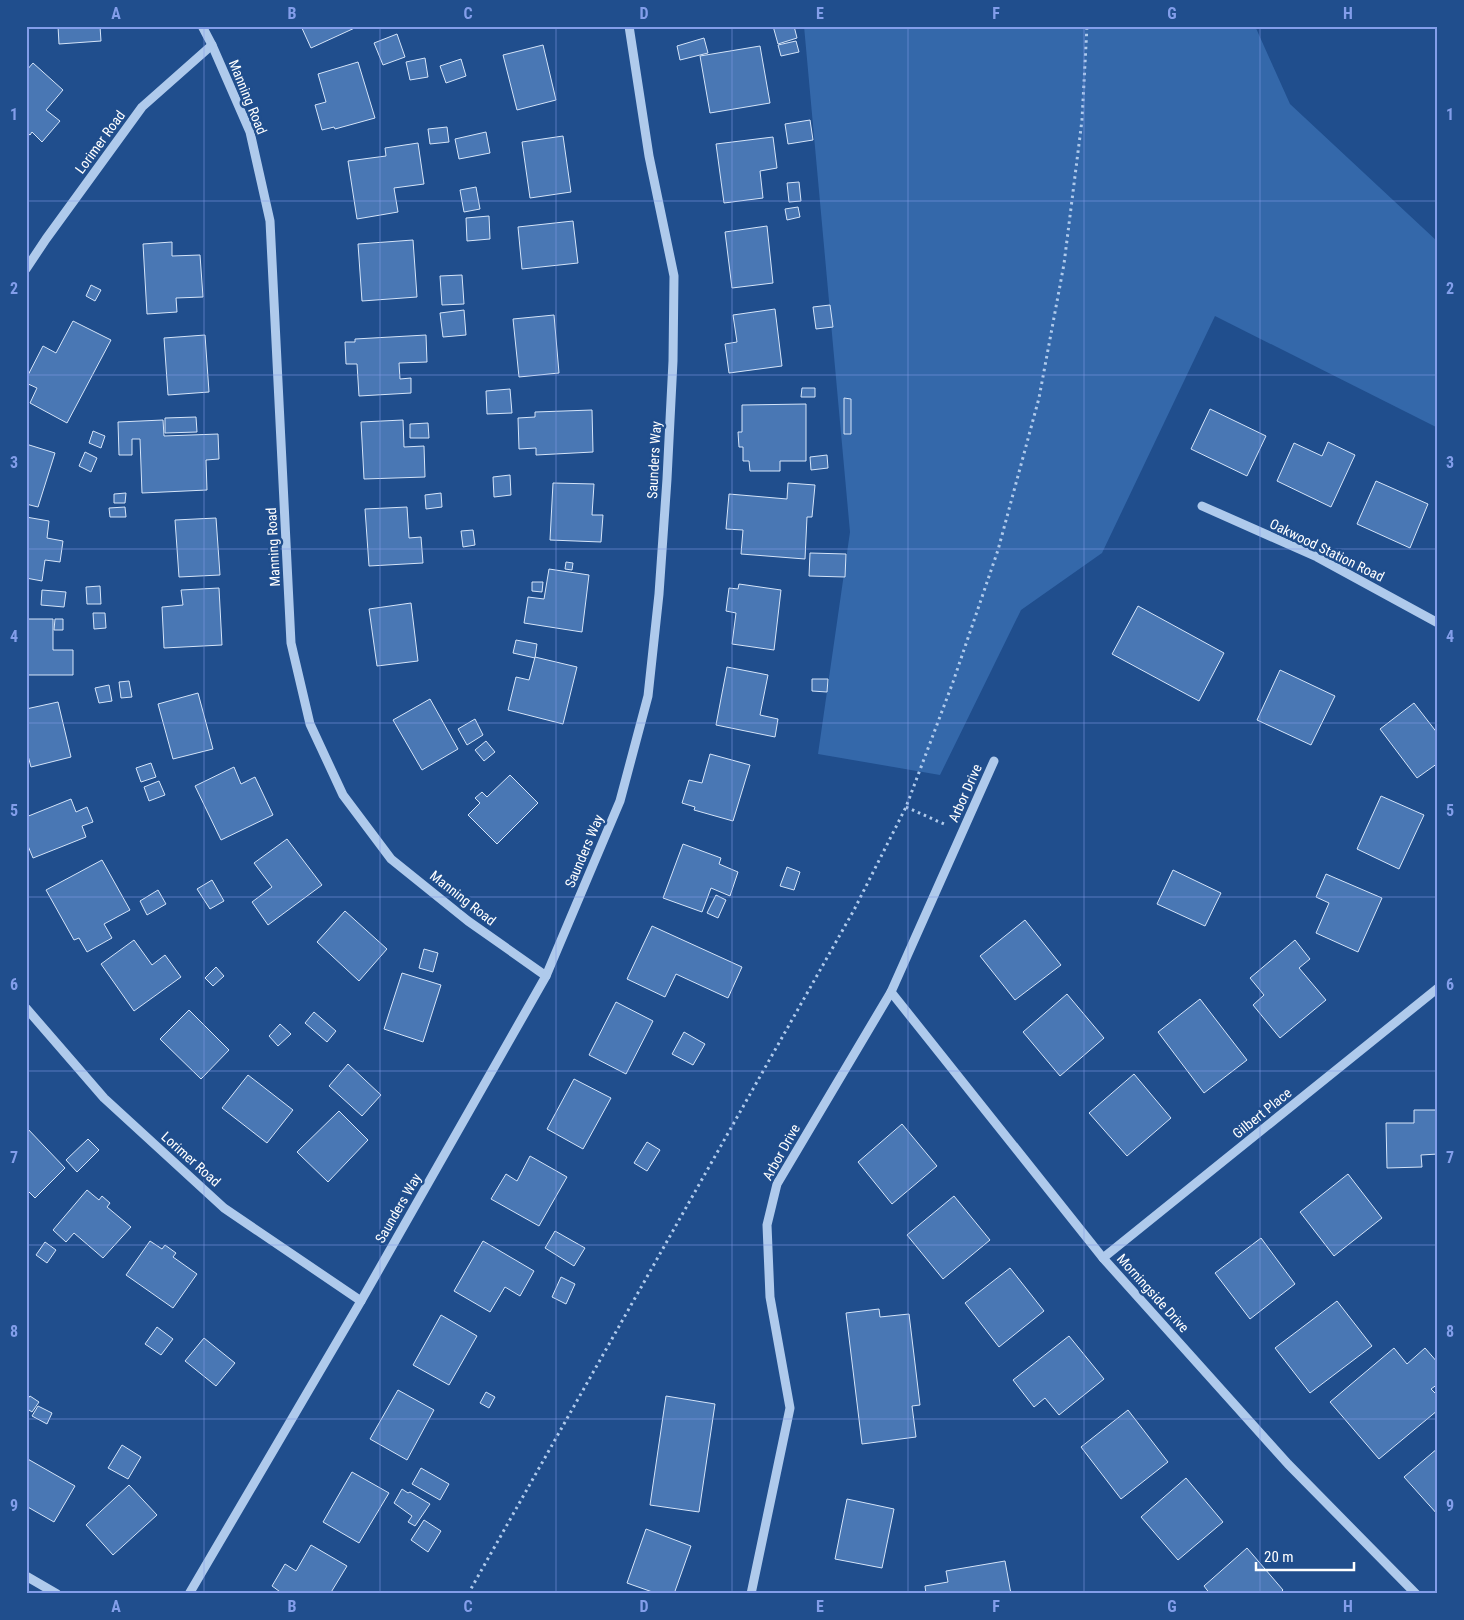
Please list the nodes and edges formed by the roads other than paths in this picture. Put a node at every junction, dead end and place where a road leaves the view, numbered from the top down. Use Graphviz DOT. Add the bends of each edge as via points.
graph roads {
  1 [pos="202,26"];
  2 [pos="629,26"];
  3 [pos="212,45"];
  4 [pos="26,269"];
  5 [pos="1202,506"];
  6 [pos="1438,623"];
  7 [pos="994,761"];
  8 [pos="546,976"];
  9 [pos="1438,988"];
  10 [pos="891,992"];
  11 [pos="26,1008"];
  12 [pos="1103,1258"];
  13 [pos="361,1301"];
  14 [pos="26,1576"];
  15 [pos="57,1594"];
  16 [pos="189,1594"];
  17 [pos="751,1594"];
  18 [pos="1416,1594"];
  1 -- 3 [label="street, Manning Road"];
  2 -- 8 [label="street, Saunders Way" via="649,156 674,276 673,361 659,594 648,696 620,801"];
  3 -- 4 [label="street, Lorimer Road" via="142,107"];
  3 -- 8 [label="street, Manning Road" via="250,132 270,221 291,643 310,724 343,795 391,859 468,921"];
  5 -- 6 [label="street, Oakwood Station Road" via="1317,557"];
  7 -- 10 [label="street, Arbor Drive"];
  8 -- 13 [label="street, Saunders Way"];
  9 -- 12 [label="street, Gilbert Place"];
  10 -- 12 [label="street, Morningside Drive"];
  10 -- 17 [label="street, Arbor Drive" via="777,1184 767,1226 770,1298 790,1408"];
  11 -- 13 [label="street, Lorimer Road" via="104,1098 224,1208"];
  12 -- 18 [label="street, Morningside Drive" via="1288,1464"];
  13 -- 16 [label="street, Saunders Way"];
  14 -- 15 [label="street"];
}
